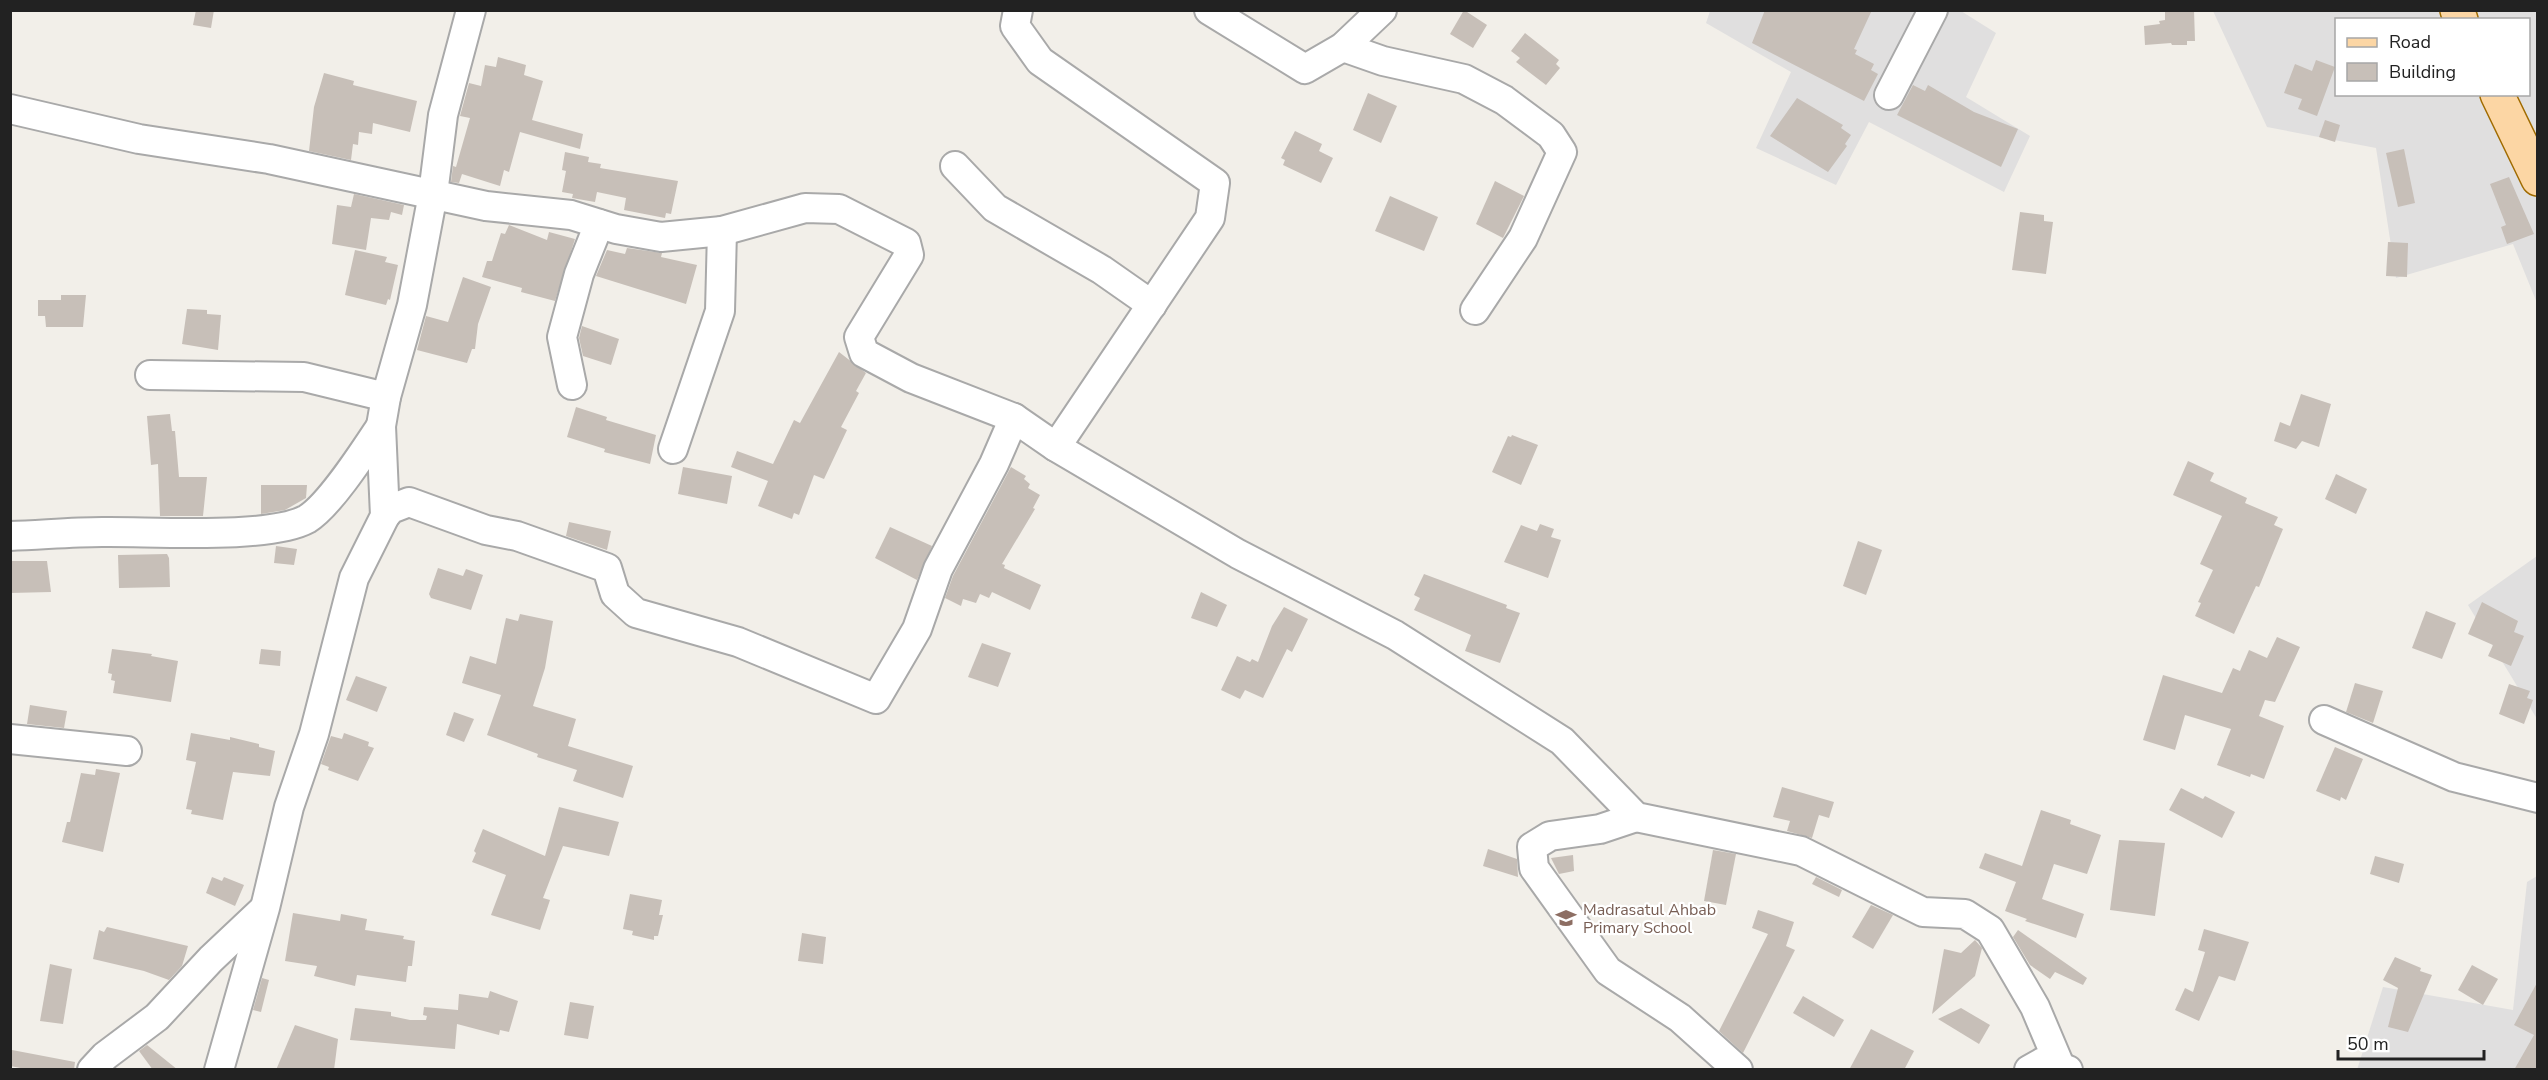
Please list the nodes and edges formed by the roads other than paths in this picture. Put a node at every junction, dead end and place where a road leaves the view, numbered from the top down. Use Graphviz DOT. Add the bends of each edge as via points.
graph roads {
  1 [pos="471,10"];
  2 [pos="1018,10"];
  3 [pos="1209,10"];
  4 [pos="1382,10"];
  5 [pos="1933,10"];
  6 [pos="1343,46"];
  7 [pos="1889,95"];
  8 [pos="2498,96"];
  9 [pos="10,109"];
  10 [pos="954,166"];
  11 [pos="2538,179"];
  12 [pos="433,194"];
  13 [pos="599,224"];
  14 [pos="722,231"];
  15 [pos="1152,305"];
  16 [pos="1475,310"];
  17 [pos="150,375"];
  18 [pos="572,385"];
  19 [pos="386,397"];
  20 [pos="1014,418"];
  21 [pos="381,426"];
  22 [pos="1056,447"];
  23 [pos="673,449"];
  24 [pos="385,516"];
  25 [pos="10,536"];
  26 [pos="2324,720"];
  27 [pos="10,739"];
  28 [pos="127,751"];
  29 [pos="2538,798"];
  30 [pos="1636,817"];
  31 [pos="265,908"];
  32 [pos="2064,1068"];
  33 [pos="92,1070"];
  34 [pos="219,1070"];
  35 [pos="1738,1070"];
  36 [pos="2029,1070"];
  1 -- 12 [label="street" via="443,115"];
  2 -- 15 [label="street" via="1015,26 1040,61 1215,183 1210,218"];
  3 -- 6 [label="street" via="1305,69"];
  4 -- 6 [label="street"];
  5 -- 7 [label="street"];
  6 -- 16 [label="street" via="1383,61 1464,79 1504,100 1551,135 1562,152 1523,238"];
  8 -- 11 [label="main road"];
  9 -- 12 [label="street" via="139,139 269,159"];
  10 -- 15 [label="street" via="995,208 1102,270"];
  12 -- 13 [label="street" via="486,206 571,215"];
  12 -- 19 [label="street" via="412,305"];
  13 -- 14 [label="street" via="661,237"];
  13 -- 18 [label="street" via="579,274 562,337"];
  14 -- 20 [label="street" via="805,208 839,209 906,243 909,255 859,337 864,353 911,378"];
  14 -- 23 [label="street" via="720,311"];
  15 -- 22 [label="street"];
  17 -- 19 [label="street" via="304,377"];
  19 -- 21 [label="street"];
  20 -- 22 [label="street"];
  20 -- 24 [label="street" via="938,569 917,628 876,699 738,642 636,613 615,594 607,568 409,502 391,509"];
  21 -- 24 [label="street"];
  21 -- 25 [label="street" via="339,486 308,519 284,526 228,532"];
  22 -- 30 [label="street" via="1238,554 1395,635 1562,741"];
  24 -- 31 [label="street" via="354,578 314,734 289,807"];
  26 -- 29 [label="street" via="2454,777"];
  27 -- 28 [label="street"];
  30 -- 32 [label="street" via="1801,851 1923,912 1965,914 1990,930 2035,1007"];
  30 -- 35 [label="street" via="1600,829 1550,836 1532,847 1534,868 1608,971 1680,1018"];
  31 -- 33 [label="street" via="211,958 157,1017"];
  31 -- 34 [label="street"];
  32 -- 36 [label="street" via="2043,1062"];
}
